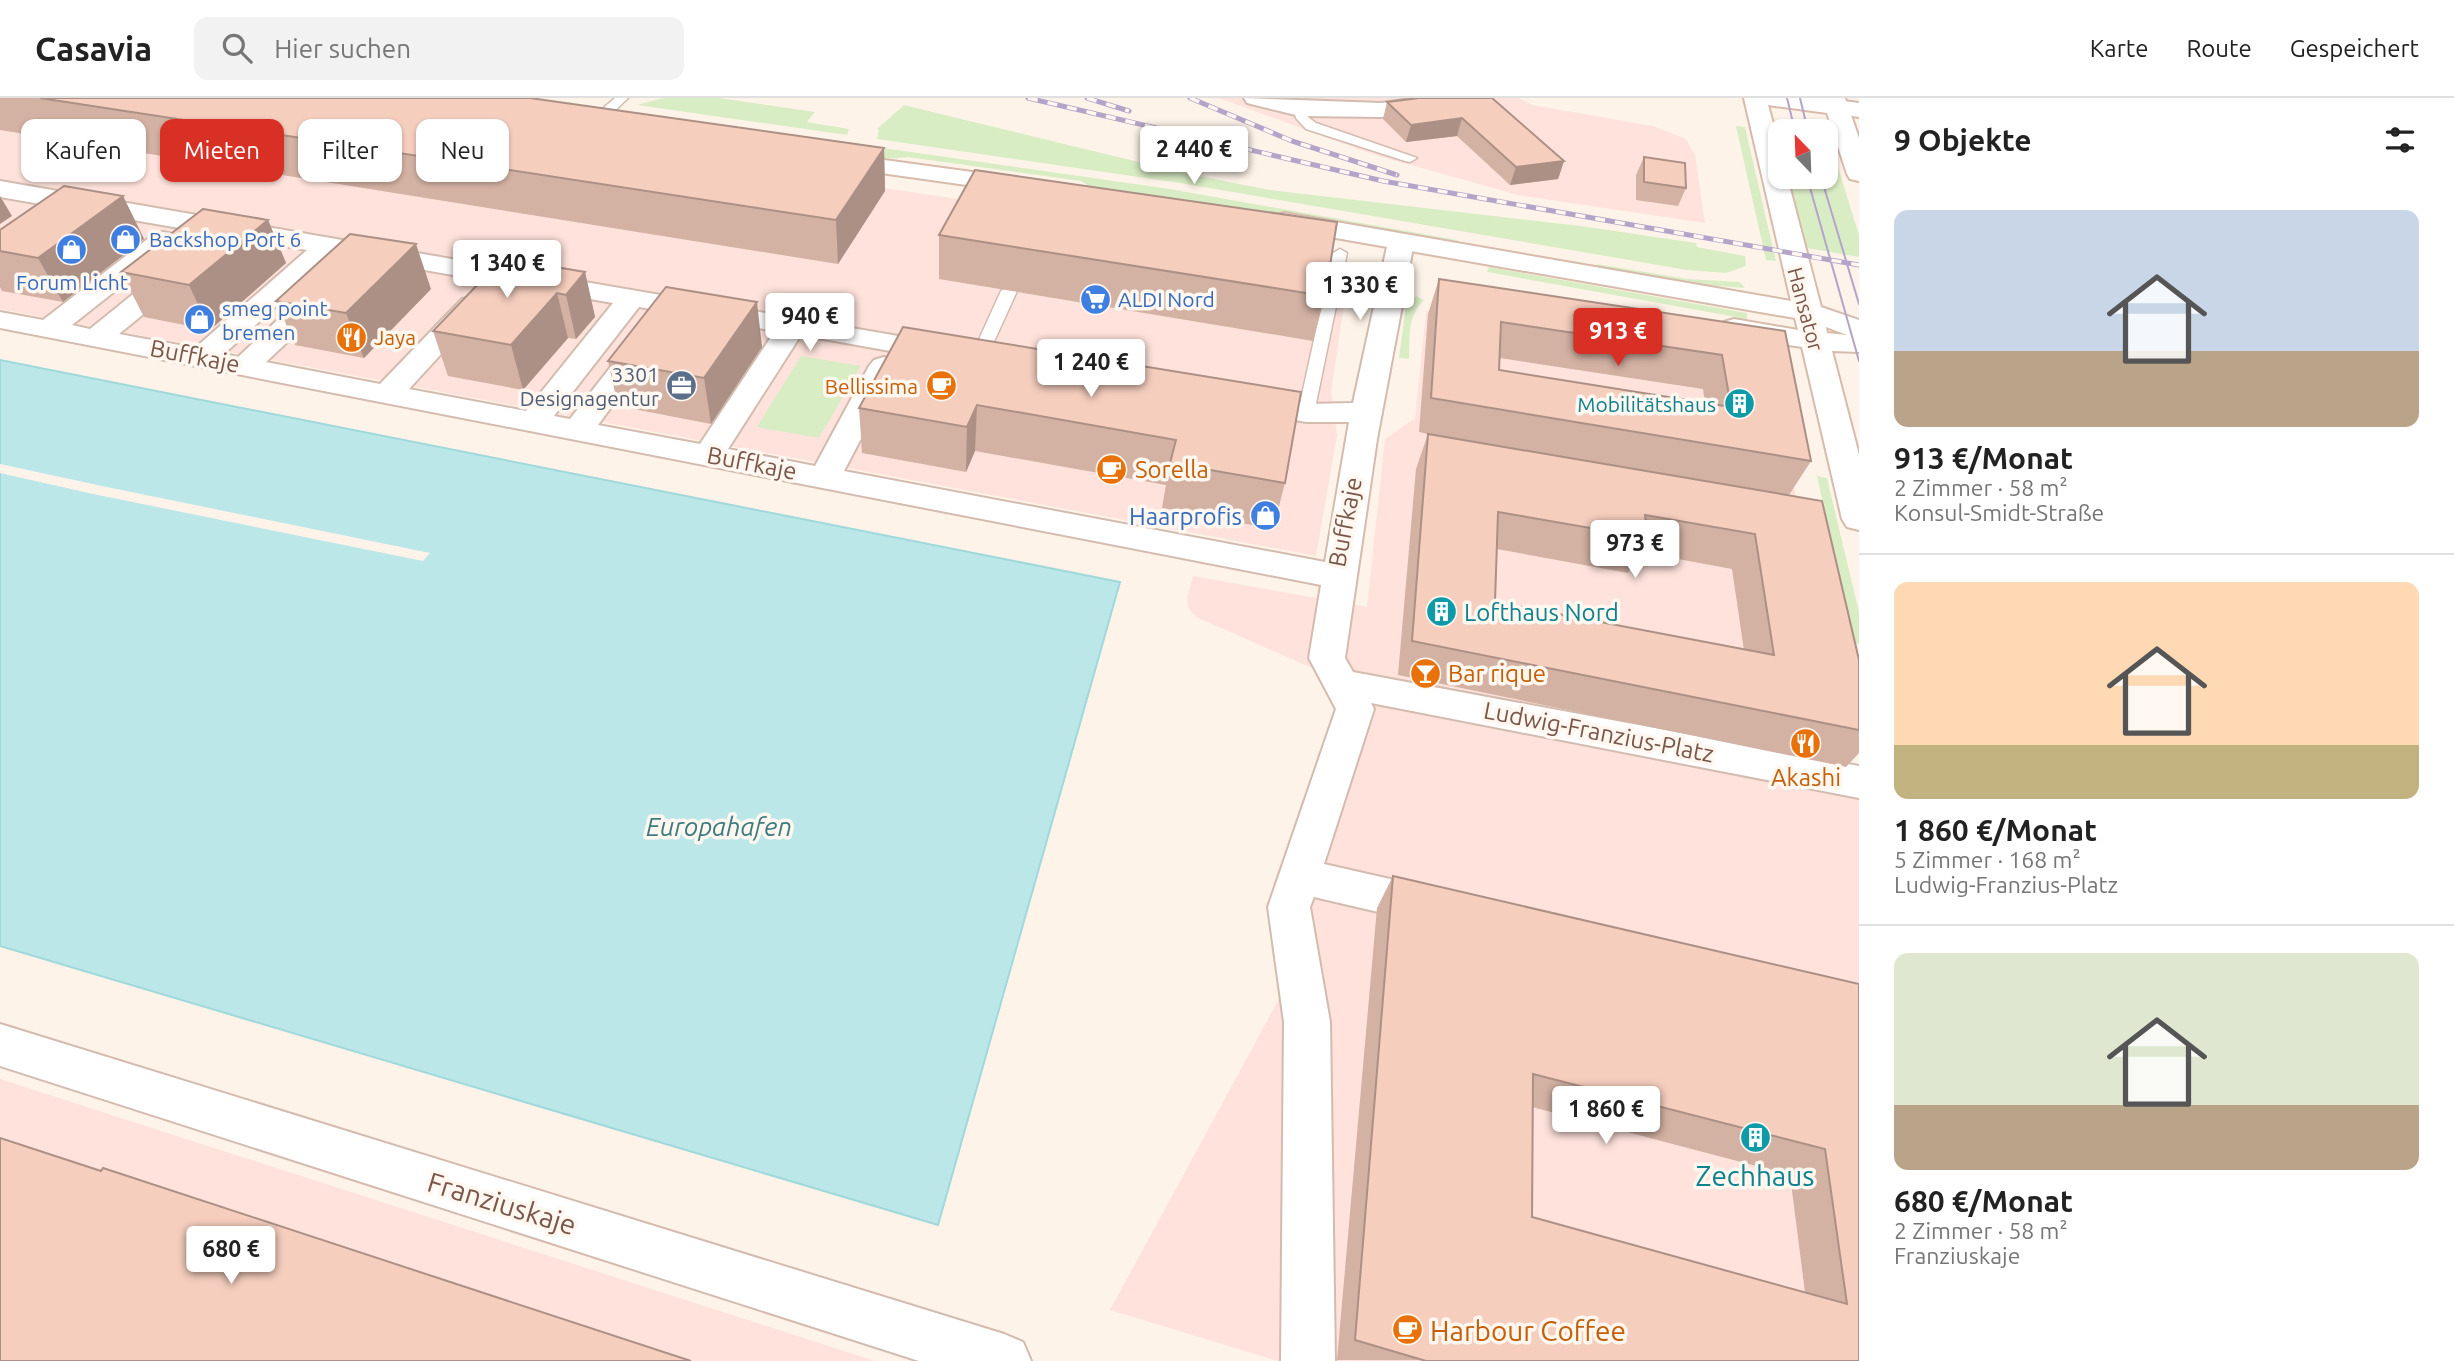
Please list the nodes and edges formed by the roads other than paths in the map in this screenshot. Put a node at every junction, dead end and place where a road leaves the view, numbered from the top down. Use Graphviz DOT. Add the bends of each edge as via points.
graph roads {
  1 [pos="622,98"];
  2 [pos="1255,98"];
  3 [pos="1467,98"];
  4 [pos="1755,98"];
  5 [pos="1764,98"];
  6 [pos="1843,105"];
  7 [pos="1300,109"];
  8 [pos="565,121"];
  9 [pos="592,125"];
  10 [pos="620,129"];
  11 [pos="812,157"];
  12 [pos="1410,158"];
  13 [pos="1859,174"];
  14 [pos="0,189"];
  15 [pos="1047,192"];
  16 [pos="60,200"];
  17 [pos="100,207"];
  18 [pos="30,220"];
  19 [pos="186,221"];
  20 [pos="78,223"];
  21 [pos="231,229"];
  22 [pos="328,245"];
  23 [pos="367,252"];
  24 [pos="1340,253"];
  25 [pos="1399,253"];
  26 [pos="500,275"];
  27 [pos="1009,291"];
  28 [pos="632,298"];
  29 [pos="1580,299"];
  30 [pos="674,305"];
  31 [pos="0,320"];
  32 [pos="1714,324"];
  33 [pos="793,325"];
  34 [pos="1811,327"];
  35 [pos="49,329"];
  36 [pos="1859,329"];
  37 [pos="96,338"];
  38 [pos="897,343"];
  39 [pos="1859,344"];
  40 [pos="202,358"];
  41 [pos="992,359"];
  42 [pos="244,366"];
  43 [pos="388,393"];
  44 [pos="1217,398"];
  45 [pos="1367,412"];
  46 [pos="1306,413"];
  47 [pos="534,421"];
  48 [pos="578,430"];
  49 [pos="709,455"];
  50 [pos="824,478"];
  51 [pos="1859,520"];
  52 [pos="1339,577"];
  53 [pos="1340,683"];
  54 [pos="1859,782"];
  55 [pos="1300,876"];
  56 [pos="1471,916"];
  57 [pos="0,1045"];
  58 [pos="1004,1361"];
  59 [pos="1308,1361"];
  1 -- 9 [label="lane"];
  2 -- 7 [label="street"];
  3 -- 7 [label="street" via="1381,110"];
  4 -- 34 [label="street, Hansator"];
  5 -- 6 [label="street"];
  6 -- 13 [label="street"];
  7 -- 12 [label="lane" via="1301,118 1311,126"];
  8 -- 9 [label="street"];
  9 -- 10 [label="street"];
  11 -- 15 [label="street"];
  14 -- 16 [label="street"];
  16 -- 17 [label="street"];
  16 -- 18 [label="street"];
  17 -- 19 [label="street"];
  17 -- 20 [label="street"];
  19 -- 21 [label="street"];
  19 -- 35 [label="street"];
  21 -- 22 [label="street"];
  21 -- 37 [label="street"];
  22 -- 23 [label="street"];
  22 -- 40 [label="street"];
  23 -- 26 [label="street"];
  23 -- 42 [label="street"];
  24 -- 25 [label="street"];
  24 -- 25 [label="street" via="1257,227"];
  24 -- 46 [label="lane"];
  25 -- 29 [label="street" via="1465,278"];
  25 -- 34 [label="street"];
  25 -- 45 [label="street, Buffkaje"];
  26 -- 28 [label="street"];
  26 -- 43 [label="street"];
  27 -- 41 [label="lane"];
  28 -- 30 [label="street"];
  28 -- 47 [label="street"];
  30 -- 33 [label="street"];
  30 -- 48 [label="street"];
  31 -- 35 [label="street, Buffkaje"];
  32 -- 34 [label="street"];
  33 -- 38 [label="street"];
  33 -- 49 [label="street"];
  34 -- 36 [label="street"];
  34 -- 39 [label="street"];
  34 -- 51 [label="street, Hansator"];
  35 -- 37 [label="street, Buffkaje"];
  37 -- 40 [label="street, Buffkaje"];
  38 -- 41 [label="street"];
  38 -- 50 [label="street"];
  40 -- 42 [label="street, Buffkaje"];
  42 -- 43 [label="street, Buffkaje"];
  43 -- 47 [label="street, Buffkaje"];
  44 -- 46 [label="street"];
  45 -- 46 [label="street"];
  45 -- 52 [label="street, Buffkaje"];
  47 -- 48 [label="street, Buffkaje"];
  48 -- 49 [label="street, Buffkaje"];
  49 -- 50 [label="street, Buffkaje"];
  50 -- 52 [label="street, Buffkaje"];
  52 -- 53 [label="street" via="1327,658"];
  53 -- 54 [label="street, Ludwig-Franzius-Platz"];
  53 -- 55 [label="street" via="1355,709"];
  55 -- 56 [label="street"];
  55 -- 59 [label="street" via="1289,907 1307,1022"];
  57 -- 58 [label="street, Franziuskaje"];
}
